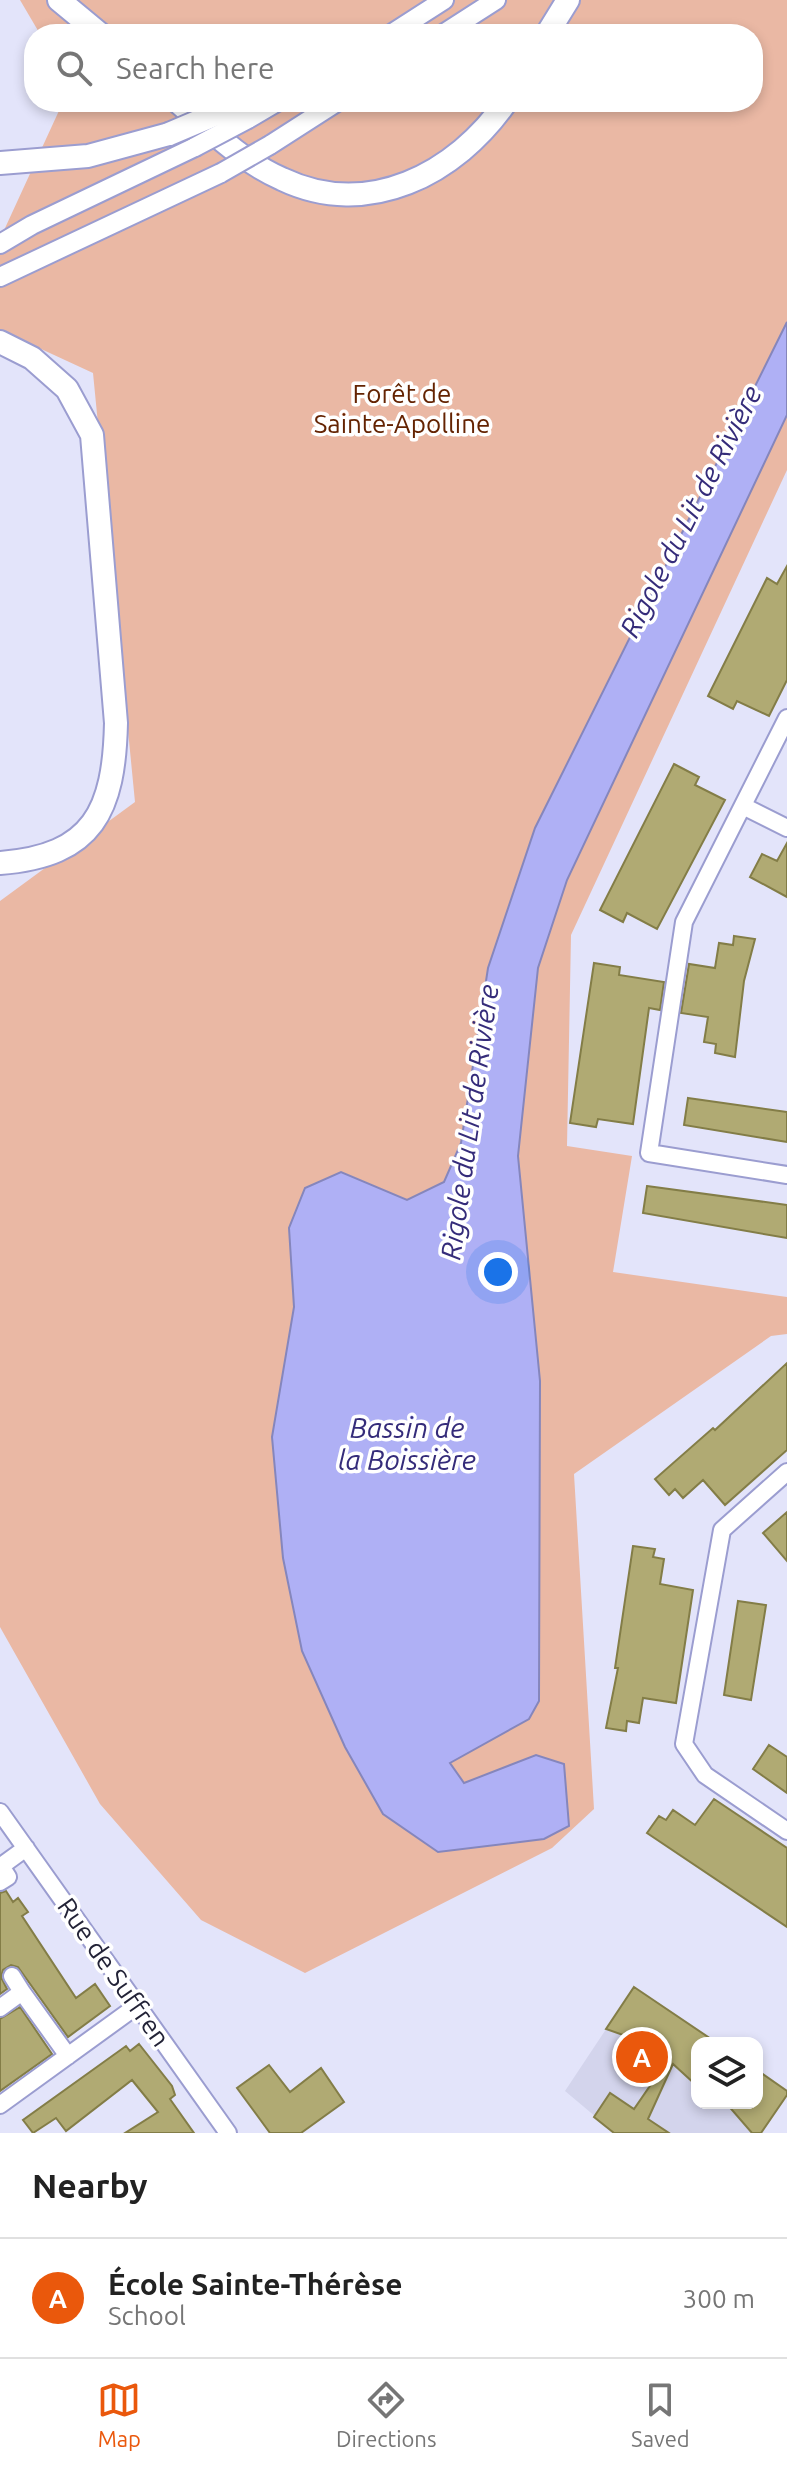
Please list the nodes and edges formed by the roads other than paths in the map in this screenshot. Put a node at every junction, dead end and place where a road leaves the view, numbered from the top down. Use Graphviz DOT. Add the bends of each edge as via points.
graph roads {
  1 [pos="59,0"];
  2 [pos="444,0"];
  3 [pos="496,0"];
  4 [pos="568,0"];
  5 [pos="88,24"];
  6 [pos="407,24"];
  7 [pos="459,24"];
  8 [pos="553,24"];
  9 [pos="190,112"];
  10 [pos="233,112"];
  11 [pos="238,112"];
  12 [pos="321,112"];
  13 [pos="499,112"];
  14 [pos="0,163"];
  15 [pos="0,244"];
  16 [pos="0,277"];
  17 [pos="0,342"];
  18 [pos="787,718"];
  19 [pos="743,806"];
  20 [pos="787,828"];
  21 [pos="0,863"];
  22 [pos="787,1175"];
  23 [pos="787,1472"];
  24 [pos="0,1812"];
  25 [pos="787,1831"];
  26 [pos="26,1848"];
  27 [pos="0,1866"];
  28 [pos="0,1882"];
  29 [pos="12,1976"];
  30 [pos="22,1992"];
  31 [pos="138,2005"];
  32 [pos="0,2008"];
  33 [pos="68,2056"];
  34 [pos="0,2105"];
  35 [pos="228,2133"];
  1 -- 5 [label="main road"];
  2 -- 6 [label="street"];
  3 -- 7 [label="street"];
  4 -- 8 [label="main road"];
  9 -- 13 [label="main road" via="282,180 323,192 387,192 442,168 484,134"];
  10 -- 14 [label="main road, bridge" via="88,156"];
  11 -- 15 [label="street, bridge" via="195,147"];
  12 -- 16 [label="street, bridge" via="221,173"];
  17 -- 21 [label="main road" via="32,358 67,389 92,435 116,723 115,768 102,812 67,848 30,861"];
  18 -- 19 [label="street"];
  19 -- 20 [label="street"];
  19 -- 22 [label="street" via="684,922 649,1153"];
  23 -- 25 [label="street" via="722,1530 684,1744 705,1775"];
  24 -- 26 [label="street, Rue de Suffren"];
  26 -- 27 [label="street"];
  26 -- 31 [label="street, Rue de Suffren"];
  27 -- 28 [label="street" via="8,1877"];
  29 -- 30 [label="street"];
  30 -- 32 [label="street"];
  30 -- 33 [label="street"];
  31 -- 33 [label="street"];
  31 -- 35 [label="street, Rue de Suffren"];
  33 -- 34 [label="street"];
}
